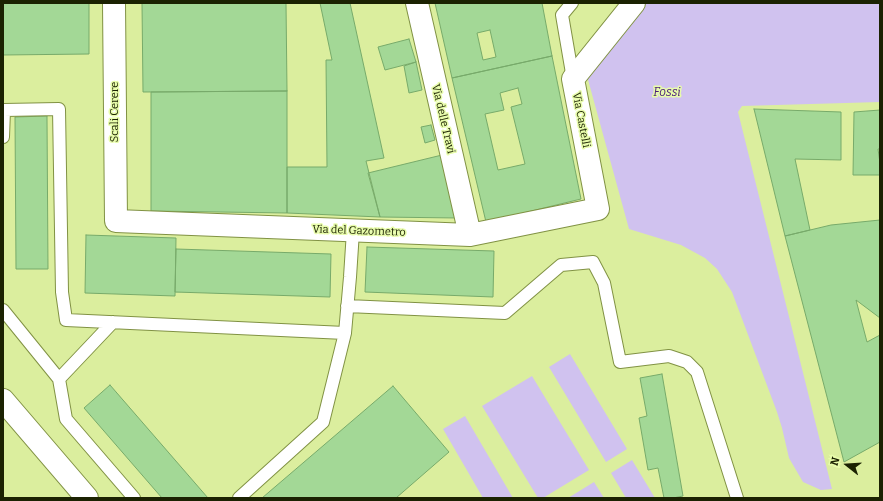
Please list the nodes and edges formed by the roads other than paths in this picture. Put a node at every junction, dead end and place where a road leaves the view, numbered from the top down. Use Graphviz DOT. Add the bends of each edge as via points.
graph roads {
  1 [pos="114,3"];
  2 [pos="416,3"];
  3 [pos="572,3"];
  4 [pos="634,3"];
  5 [pos="573,78"];
  6 [pos="3,137"];
  7 [pos="598,209"];
  8 [pos="116,221"];
  9 [pos="353,231"];
  10 [pos="470,235"];
  11 [pos="347,306"];
  12 [pos="3,310"];
  13 [pos="113,322"];
  14 [pos="345,333"];
  15 [pos="60,380"];
  16 [pos="3,400"];
  17 [pos="87,498"];
  18 [pos="134,498"];
  19 [pos="240,498"];
  20 [pos="737,498"];
  1 -- 8 [label="street, Scali Cerere"];
  2 -- 10 [label="street, Via delle Travi"];
  3 -- 5 [label="lane" via="562,15"];
  4 -- 5 [label="street, Via Castelli"];
  5 -- 7 [label="street, Via Castelli"];
  6 -- 13 [label="lane" via="4,110 59,109 62,292 66,320"];
  7 -- 10 [label="street, Via del Gazometro"];
  8 -- 9 [label="street, Via del Gazometro"];
  9 -- 10 [label="street, Via del Gazometro"];
  9 -- 11 [label="lane"];
  11 -- 14 [label="lane"];
  11 -- 20 [label="lane" via="505,313 561,265 593,262 604,283 620,362 669,356 687,362 697,372"];
  12 -- 15 [label="lane"];
  13 -- 14 [label="lane"];
  13 -- 15 [label="lane"];
  14 -- 19 [label="lane" via="323,422"];
  15 -- 18 [label="lane" via="66,419"];
  16 -- 17 [label="street"];
}
